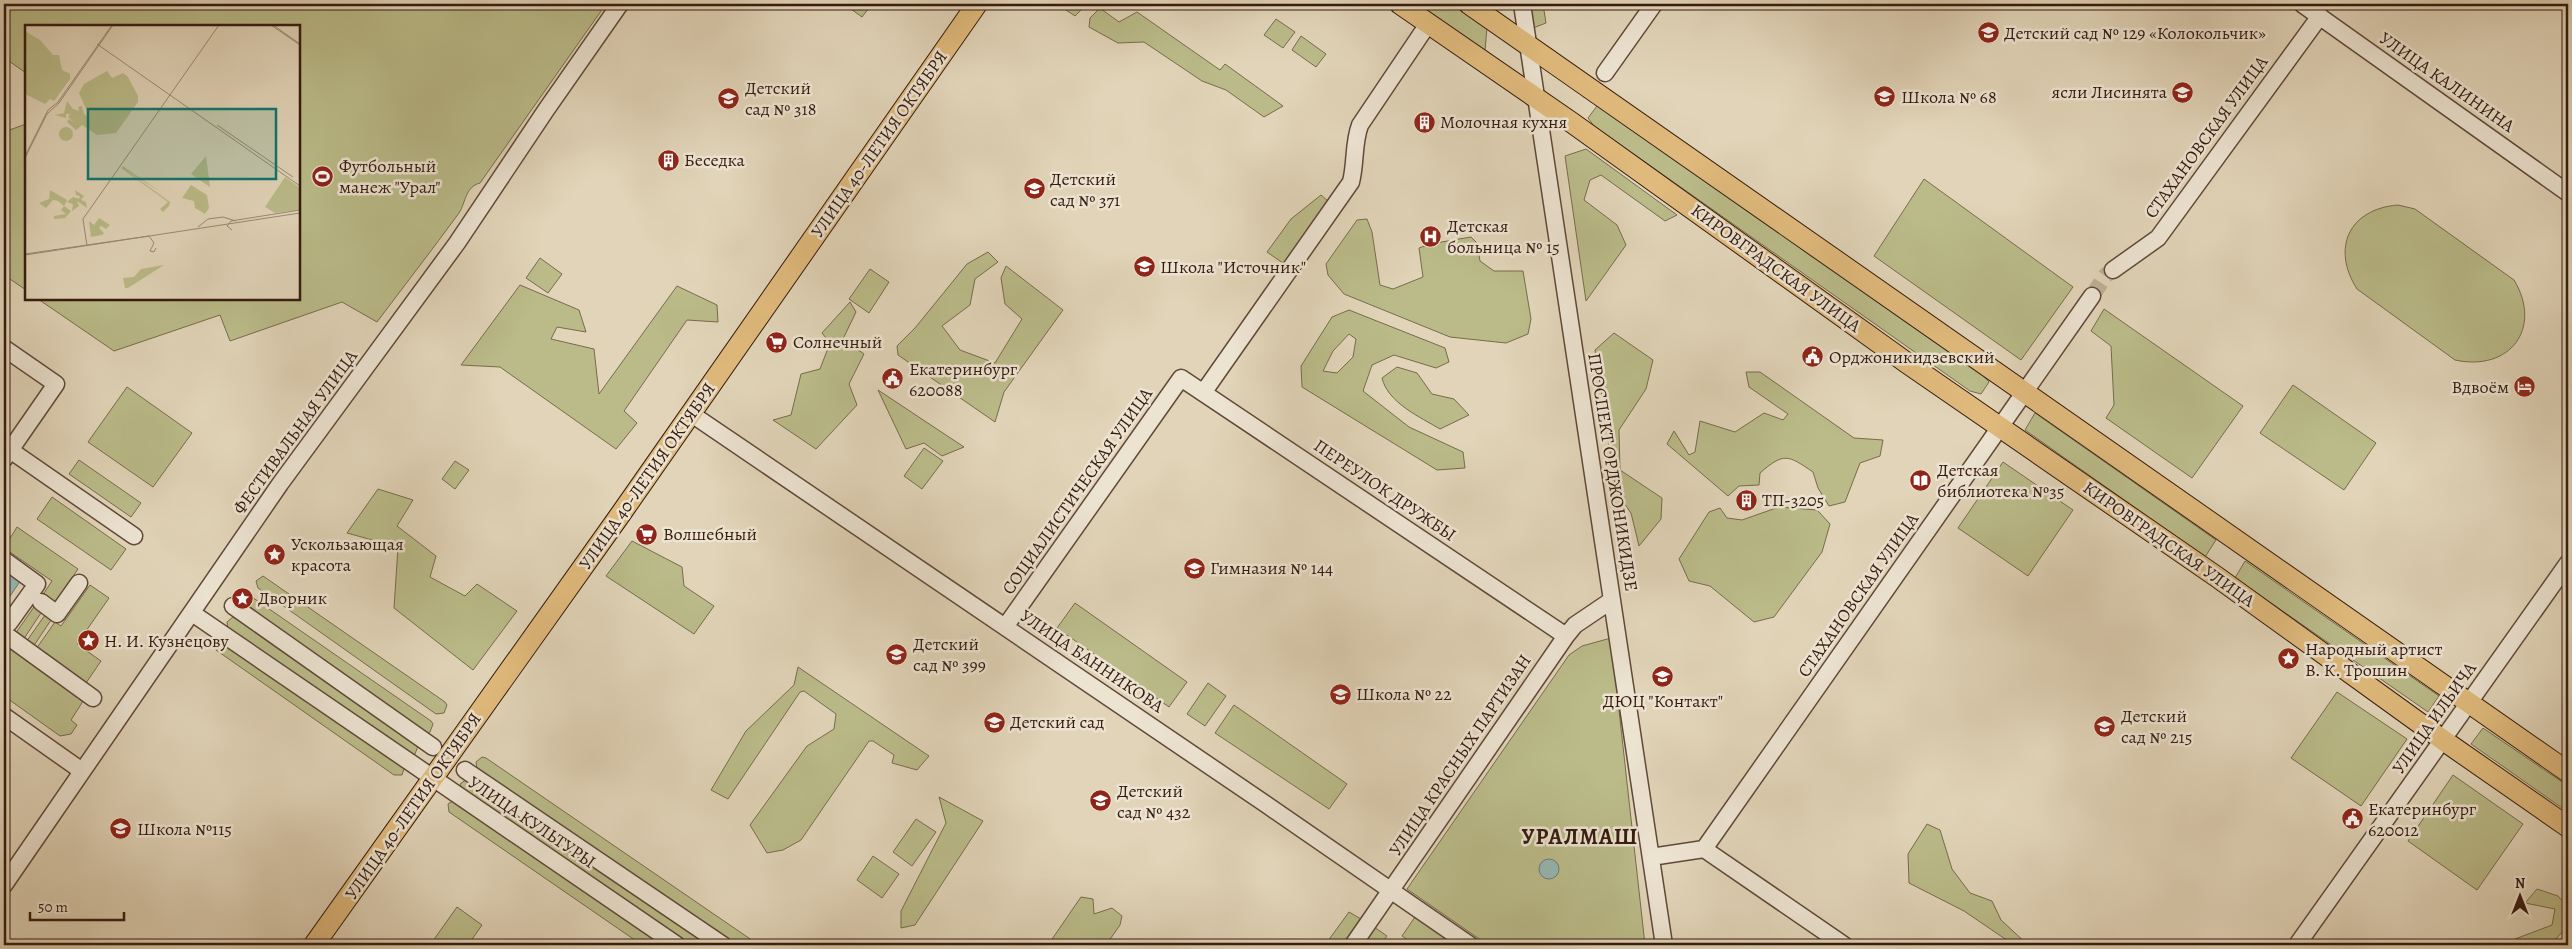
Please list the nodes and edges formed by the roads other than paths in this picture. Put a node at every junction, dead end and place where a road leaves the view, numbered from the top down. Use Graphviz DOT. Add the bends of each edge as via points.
graph roads {
  1 [pos="620,4"];
  2 [pos="977,4"];
  3 [pos="1400,4"];
  4 [pos="1469,4"];
  5 [pos="1522,4"];
  6 [pos="1654,4"];
  7 [pos="2302,4"];
  8 [pos="2320,16"];
  9 [pos="1428,24"];
  10 [pos="1527,45"];
  11 [pos="1604,73"];
  12 [pos="1536,98"];
  13 [pos="2568,192"];
  14 [pos="2113,270"];
  15 [pos="2092,296"];
  16 [pos="4,348"];
  17 [pos="1180,378"];
  18 [pos="2024,392"];
  19 [pos="1203,393"];
  20 [pos="690,413"];
  21 [pos="1999,427"];
  22 [pos="11,455"];
  23 [pos="134,536"];
  24 [pos="4,560"];
  25 [pos="2568,563"];
  26 [pos="79,583"];
  27 [pos="36,598"];
  28 [pos="1612,600"];
  29 [pos="233,606"];
  30 [pos="192,613"];
  31 [pos="1005,626"];
  32 [pos="5,627"];
  33 [pos="1566,636"];
  34 [pos="93,698"];
  35 [pos="2469,702"];
  36 [pos="4,716"];
  37 [pos="2443,740"];
  38 [pos="433,747"];
  39 [pos="465,770"];
  40 [pos="82,772"];
  41 [pos="2568,772"];
  42 [pos="434,778"];
  43 [pos="2568,827"];
  44 [pos="1704,849"];
  45 [pos="1651,857"];
  46 [pos="4,885"];
  47 [pos="1391,891"];
  48 [pos="314,945"];
  49 [pos="677,945"];
  50 [pos="723,945"];
  51 [pos="1353,945"];
  52 [pos="1470,945"];
  53 [pos="1664,945"];
  54 [pos="1844,945"];
  55 [pos="2297,945"];
  1 -- 30 [label="street, ФЕСТИВАЛЬНАЯ УЛИЦА" via="457,243 280,484"];
  2 -- 20 [label="main road, УЛИЦА 40-ЛЕТИЯ ОКТЯБРЯ"];
  3 -- 9 [label="main road, КИРОВГРАДСКАЯ УЛИЦА"];
  4 -- 10 [label="main road"];
  5 -- 10 [label="street, ПРОСПЕКТ ОРДЖОНИКИДЗЕ"];
  6 -- 11 [label="street"];
  7 -- 8 [label="street, УЛИЦА КАЛИНИНА"];
  8 -- 13 [label="street, УЛИЦА КАЛИНИНА"];
  8 -- 14 [label="street, СТАХАНОВСКАЯ УЛИЦА" via="2158,238"];
  9 -- 12 [label="main road, КИРОВГРАДСКАЯ УЛИЦА"];
  9 -- 19 [label="street" via="1360,125 1355,139 1355,167 1351,182"];
  10 -- 12 [label="street, ПРОСПЕКТ ОРДЖОНИКИДЗЕ"];
  10 -- 18 [label="main road"];
  12 -- 21 [label="main road, КИРОВГРАДСКАЯ УЛИЦА"];
  12 -- 28 [label="street, ПРОСПЕКТ ОРДЖОНИКИДЗЕ"];
  15 -- 18 [label="street, СТАХАНОВСКАЯ УЛИЦА"];
  16 -- 22 [label="street" via="58,381"];
  17 -- 19 [label="street, ПЕРЕУЛОК ДРУЖБЫ"];
  17 -- 31 [label="street, СОЦИАЛИСТИЧЕСКАЯ УЛИЦА"];
  18 -- 21 [label="street, СТАХАНОВСКАЯ УЛИЦА"];
  18 -- 35 [label="main road"];
  19 -- 33 [label="street, ПЕРЕУЛОК ДРУЖБЫ"];
  20 -- 31 [label="street, УЛИЦА БАННИКОВА"];
  20 -- 42 [label="main road, УЛИЦА 40-ЛЕТИЯ ОКТЯБРЯ"];
  21 -- 37 [label="main road, КИРОВГРАДСКАЯ УЛИЦА" via="2217,577"];
  21 -- 44 [label="street, СТАХАНОВСКАЯ УЛИЦА"];
  22 -- 23 [label="street"];
  24 -- 27 [label="street" via="37,584"];
  25 -- 35 [label="street, УЛИЦА ИЛЬИЧА"];
  26 -- 27 [label="street" via="57,614"];
  27 -- 32 [label="street"];
  28 -- 33 [label="street, УЛИЦА КРАСНЫХ ПАРТИЗАН"];
  28 -- 45 [label="street, ПРОСПЕКТ ОРДЖОНИКИДЗЕ"];
  29 -- 38 [label="street"];
  30 -- 40 [label="street, ФЕСТИВАЛЬНАЯ УЛИЦА"];
  30 -- 42 [label="street, УЛИЦА КУЛЬТУРЫ"];
  31 -- 47 [label="street, УЛИЦА БАННИКОВА"];
  32 -- 34 [label="street"];
  33 -- 47 [label="street, УЛИЦА КРАСНЫХ ПАРТИЗАН"];
  35 -- 37 [label="street, УЛИЦА ИЛЬИЧА"];
  35 -- 41 [label="main road"];
  36 -- 40 [label="street"];
  37 -- 43 [label="main road, КИРОВГРАДСКАЯ УЛИЦА"];
  37 -- 55 [label="street, УЛИЦА ИЛЬИЧА"];
  39 -- 50 [label="street, УЛИЦА КУЛЬТУРЫ"];
  40 -- 46 [label="street, ФЕСТИВАЛЬНАЯ УЛИЦА"];
  42 -- 48 [label="main road, УЛИЦА 40-ЛЕТИЯ ОКТЯБРЯ"];
  42 -- 49 [label="street, УЛИЦА КУЛЬТУРЫ"];
  44 -- 45 [label="street"];
  44 -- 54 [label="street"];
  45 -- 53 [label="street, ПРОСПЕКТ ОРДЖОНИКИДЗЕ"];
  47 -- 51 [label="street, УЛИЦА КРАСНЫХ ПАРТИЗАН"];
  47 -- 52 [label="street, УЛИЦА БАННИКОВА"];
}
